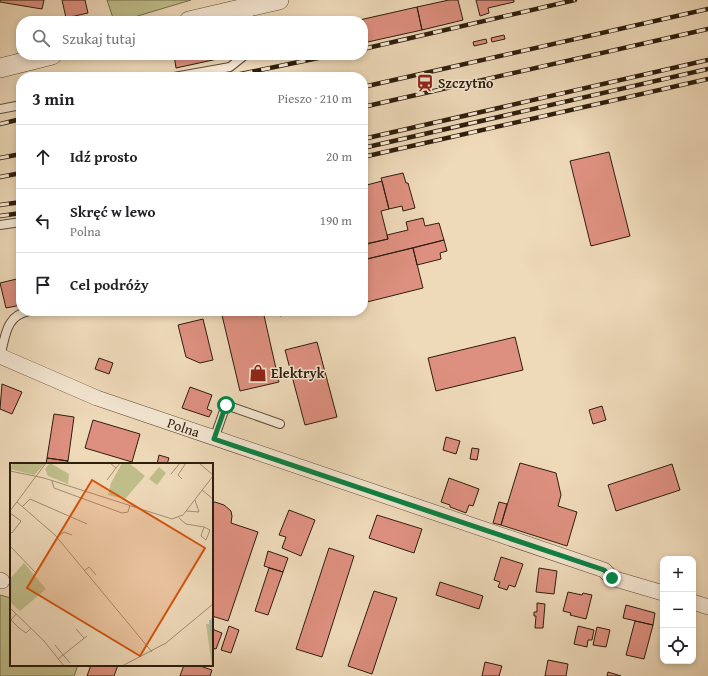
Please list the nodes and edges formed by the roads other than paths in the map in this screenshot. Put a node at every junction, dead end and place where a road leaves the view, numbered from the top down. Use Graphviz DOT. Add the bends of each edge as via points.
graph roads {
  1 [pos="279,0"];
  2 [pos="248,14"];
  3 [pos="231,16"];
  4 [pos="32,60"];
  5 [pos="239,60"];
  6 [pos="0,68"];
  7 [pos="202,72"];
  8 [pos="16,106"];
  9 [pos="0,109"];
  10 [pos="16,223"];
  11 [pos="0,225"];
  12 [pos="16,315"];
  13 [pos="0,356"];
  14 [pos="280,424"];
  15 [pos="214,439"];
  16 [pos="660,592"];
  17 [pos="696,603"];
  18 [pos="708,607"];
  1 -- 2 [label="street"];
  2 -- 3 [label="street"];
  4 -- 6 [label="street"];
  5 -- 7 [label="lane" via="230,67"];
  8 -- 9 [label="lane"];
  10 -- 11 [label="lane"];
  12 -- 13 [label="lane" via="10,322"];
  13 -- 15 [label="street, Polna" via="97,398"];
  14 -- 15 [label="lane" via="226,405"];
  15 -- 16 [label="street, Polna" via="604,570 612,578"];
  17 -- 18 [label="street"];
}
